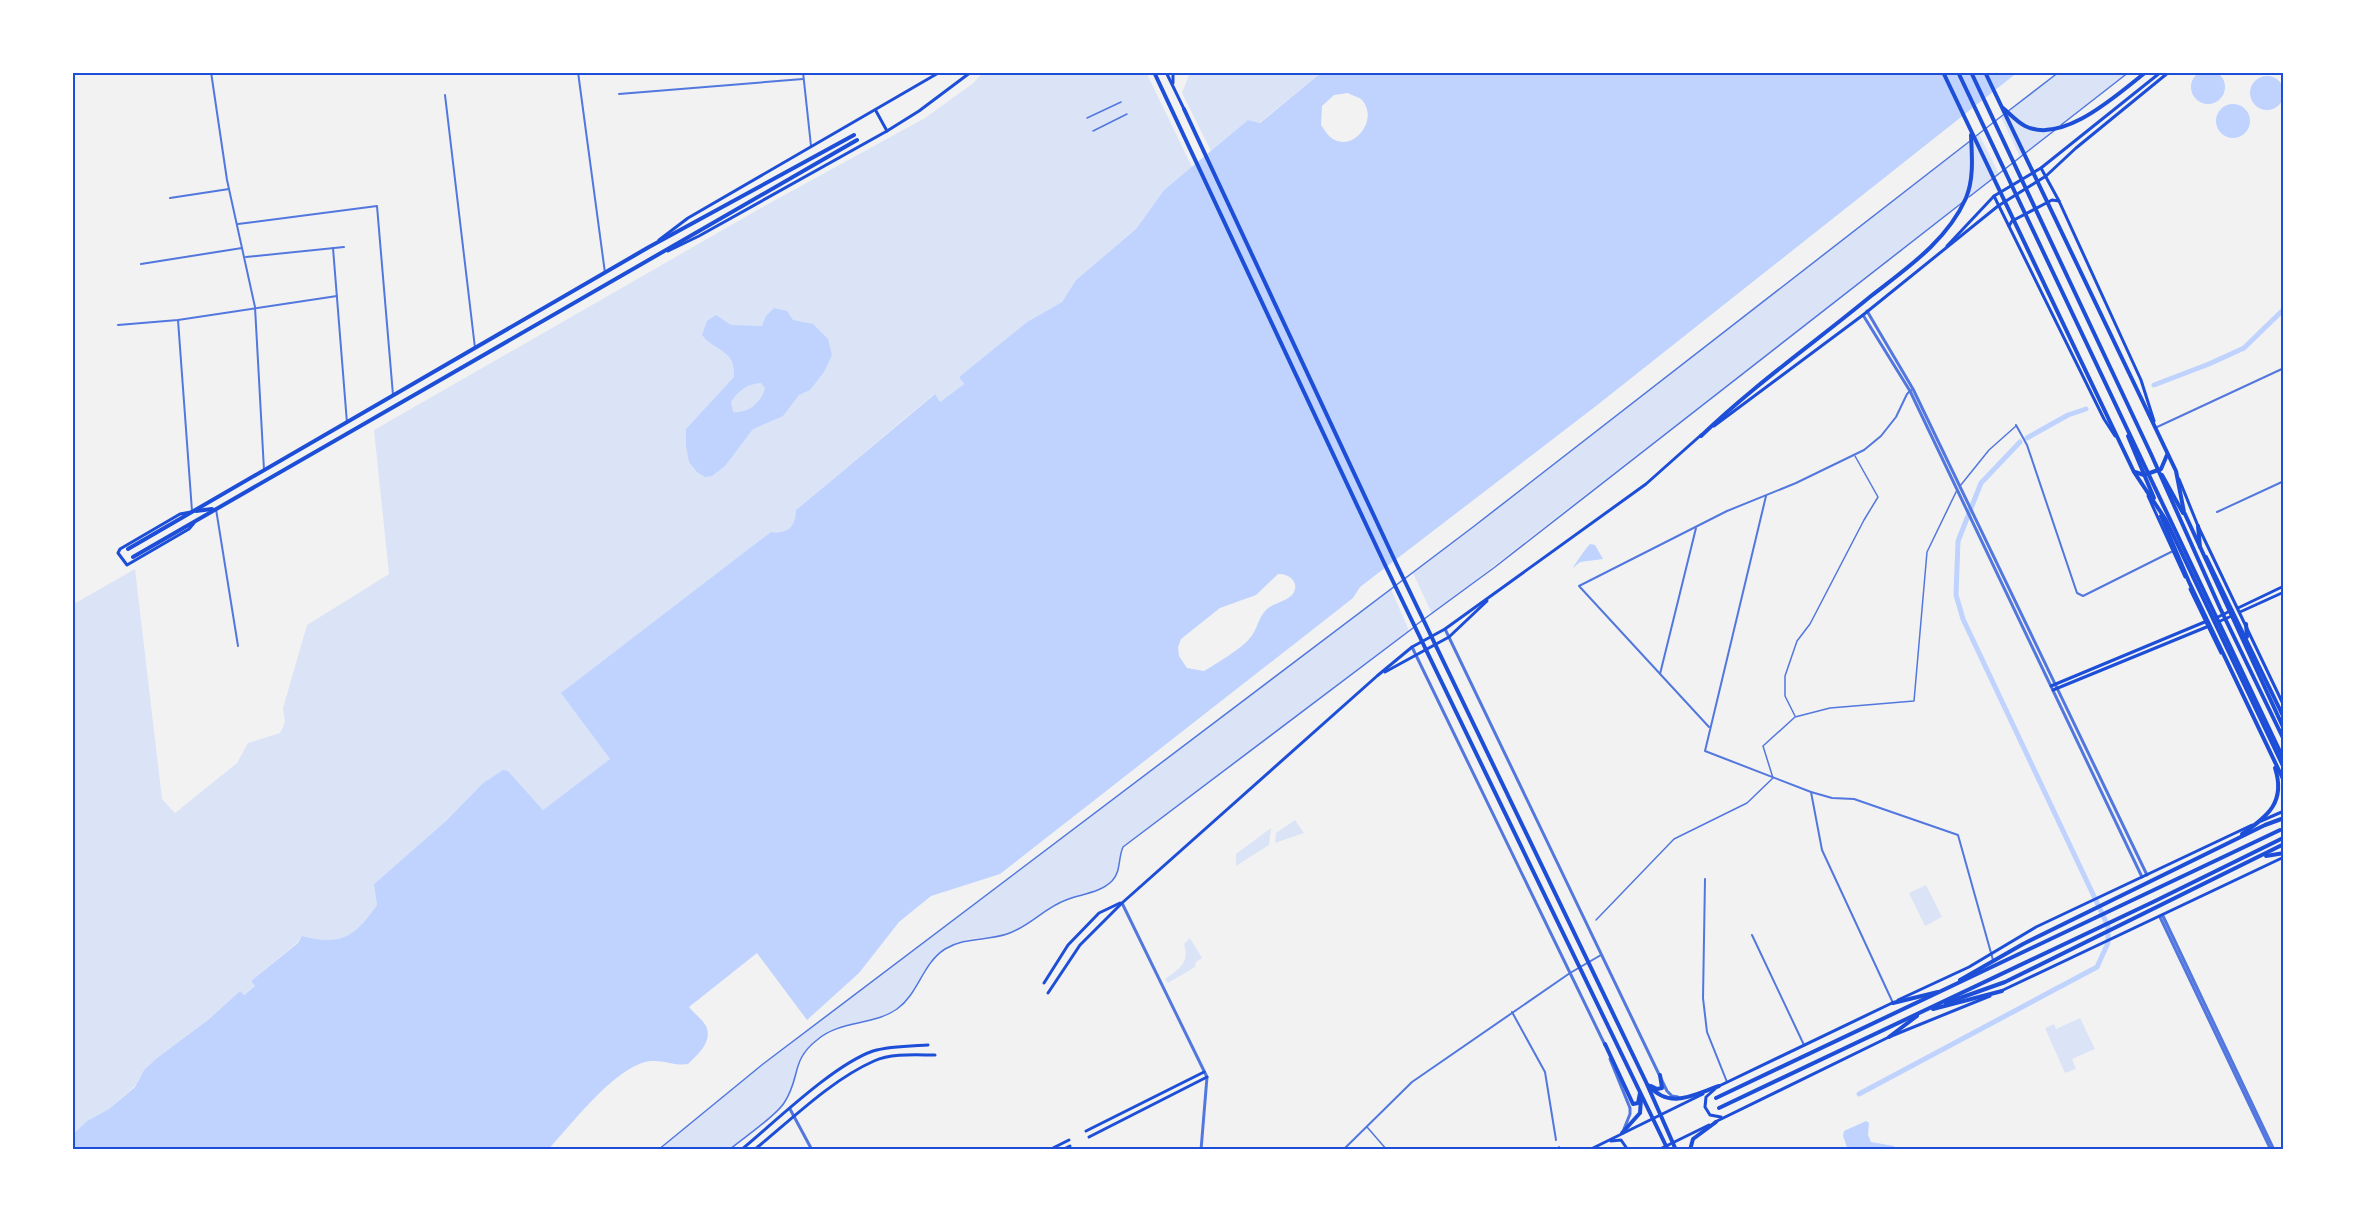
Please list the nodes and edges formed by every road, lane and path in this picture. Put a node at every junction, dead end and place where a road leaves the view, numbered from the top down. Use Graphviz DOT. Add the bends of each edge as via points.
graph roads {
  1 [pos="211,72"];
  2 [pos="578,72"];
  3 [pos="803,72"];
  4 [pos="940,72"];
  5 [pos="971,72"];
  6 [pos="1154,72"];
  7 [pos="1166,72"];
  8 [pos="1173,72"];
  9 [pos="1943,72"];
  10 [pos="1958,72"];
  11 [pos="1971,72"];
  12 [pos="1985,72"];
  13 [pos="2059,72"];
  14 [pos="2129,72"];
  15 [pos="2146,72"];
  16 [pos="2161,72"];
  17 [pos="2169,72"];
  18 [pos="803,79"];
  19 [pos="1174,88"];
  20 [pos="619,94"];
  21 [pos="445,95"];
  22 [pos="1121,102"];
  23 [pos="2001,107"];
  24 [pos="1184,109"];
  25 [pos="876,111"];
  26 [pos="1127,114"];
  27 [pos="1087,118"];
  28 [pos="887,131"];
  29 [pos="1093,131"];
  30 [pos="1971,131"];
  31 [pos="854,135"];
  32 [pos="857,140"];
  33 [pos="811,146"];
  34 [pos="2041,168"];
  35 [pos="2046,176"];
  36 [pos="229,189"];
  37 [pos="1994,196"];
  38 [pos="170,198"];
  39 [pos="2060,201"];
  40 [pos="1998,206"];
  41 [pos="237,224"];
  42 [pos="2008,226"];
  43 [pos="344,247"];
  44 [pos="649,247"];
  45 [pos="242,248"];
  46 [pos="333,248"];
  47 [pos="1940,254"];
  48 [pos="656,256"];
  49 [pos="244,257"];
  50 [pos="141,264"];
  51 [pos="605,273"];
  52 [pos="338,296"];
  53 [pos="255,307"];
  54 [pos="1865,313"];
  55 [pos="178,320"];
  56 [pos="118,325"];
  57 [pos="475,349"];
  58 [pos="442,367"];
  59 [pos="2284,368"];
  60 [pos="447,376"];
  61 [pos="2108,385"];
  62 [pos="1912,390"];
  63 [pos="393,395"];
  64 [pos="347,423"];
  65 [pos="2016,425"];
  66 [pos="2155,428"];
  67 [pos="1701,436"];
  68 [pos="2124,450"];
  69 [pos="2151,453"];
  70 [pos="2168,454"];
  71 [pos="1854,455"];
  72 [pos="264,471"];
  73 [pos="2176,471"];
  74 [pos="2134,472"];
  75 [pos="2284,480"];
  76 [pos="1959,487"];
  77 [pos="2145,489"];
  78 [pos="1766,496"];
  79 [pos="216,509"];
  80 [pos="192,512"];
  81 [pos="2217,512"];
  82 [pos="198,520"];
  83 [pos="1696,526"];
  84 [pos="2198,526"];
  85 [pos="128,549"];
  86 [pos="2173,551"];
  87 [pos="2201,551"];
  88 [pos="133,557"];
  89 [pos="2188,568"];
  90 [pos="2284,586"];
  91 [pos="2284,592"];
  92 [pos="1495,593"];
  93 [pos="2238,608"];
  94 [pos="2240,612"];
  95 [pos="2230,614"];
  96 [pos="2205,622"];
  97 [pos="2213,622"];
  98 [pos="2246,624"];
  99 [pos="2208,627"];
  100 [pos="1445,629"];
  101 [pos="1449,638"];
  102 [pos="2216,642"];
  103 [pos="238,646"];
  104 [pos="1412,647"];
  105 [pos="1416,655"];
  106 [pos="2249,657"];
  107 [pos="2234,663"];
  108 [pos="1660,674"];
  109 [pos="1377,676"];
  110 [pos="2053,685"];
  111 [pos="2055,690"];
  112 [pos="2284,706"];
  113 [pos="1795,717"];
  114 [pos="2284,718"];
  115 [pos="1711,728"];
  116 [pos="2284,729"];
  117 [pos="2284,740"];
  118 [pos="2271,755"];
  119 [pos="2284,760"];
  120 [pos="2284,768"];
  121 [pos="1773,778"];
  122 [pos="2284,782"];
  123 [pos="1811,792"];
  124 [pos="2284,811"];
  125 [pos="2276,813"];
  126 [pos="2284,818"];
  127 [pos="2280,830"];
  128 [pos="2283,838"];
  129 [pos="2237,839"];
  130 [pos="2284,844"];
  131 [pos="2284,855"];
  132 [pos="2249,863"];
  133 [pos="2145,876"];
  134 [pos="1705,879"];
  135 [pos="1122,903"];
  136 [pos="2161,916"];
  137 [pos="1596,920"];
  138 [pos="1752,934"];
  139 [pos="1992,954"];
  140 [pos="1601,955"];
  141 [pos="1994,960"];
  142 [pos="1570,972"];
  143 [pos="1044,983"];
  144 [pos="1946,990"];
  145 [pos="2002,991"];
  146 [pos="1048,993"];
  147 [pos="1893,1003"];
  148 [pos="1923,1011"];
  149 [pos="1512,1012"];
  150 [pos="1889,1037"];
  151 [pos="1605,1044"];
  152 [pos="928,1045"];
  153 [pos="1804,1045"];
  154 [pos="935,1055"];
  155 [pos="1204,1072"];
  156 [pos="1660,1075"];
  157 [pos="1207,1077"];
  158 [pos="1646,1082"];
  159 [pos="1727,1082"];
  160 [pos="1719,1086"];
  161 [pos="1640,1089"];
  162 [pos="1686,1098"];
  163 [pos="1716,1098"];
  164 [pos="1719,1108"];
  165 [pos="790,1109"];
  166 [pos="1660,1115"];
  167 [pos="795,1117"];
  168 [pos="1653,1118"];
  169 [pos="1724,1118"];
  170 [pos="1716,1122"];
  171 [pos="1367,1127"];
  172 [pos="1086,1131"];
  173 [pos="1622,1133"];
  174 [pos="1089,1137"];
  175 [pos="1069,1140"];
  176 [pos="1556,1140"];
  177 [pos="1608,1141"];
  178 [pos="1672,1143"];
  179 [pos="1070,1146"];
  180 [pos="1667,1148"];
  181 [pos="658,1150"];
  182 [pos="729,1150"];
  183 [pos="741,1150"];
  184 [pos="754,1150"];
  185 [pos="812,1150"];
  186 [pos="1049,1150"];
  187 [pos="1062,1150"];
  188 [pos="1201,1150"];
  189 [pos="1343,1150"];
  190 [pos="1387,1150"];
  191 [pos="1589,1150"];
  192 [pos="1628,1150"];
  193 [pos="1658,1150"];
  194 [pos="1676,1150"];
  195 [pos="1690,1150"];
  196 [pos="2273,1150"];
  1 -- 36 [label="street"];
  2 -- 51 [label="street"];
  3 -- 18 [label="street"];
  4 -- 25 [label="main road"];
  5 -- 28 [label="main road"];
  6 -- 161 [label="main road" via="1386,567"];
  7 -- 19 [label="main road"];
  8 -- 19 [label="main road"];
  9 -- 30 [label="main road"];
  10 -- 61 [label="main road"];
  11 -- 69 [label="main road"];
  12 -- 23 [label="main road"];
  13 -- 181 [label="street" via="1480,522 763,1064"];
  14 -- 182 [label="street" via="1495,567 1123,847 1113,880 1102,888 1065,900 1007,934 963,940 944,950 927,966 912,993 897,1008 841,1026 818,1038 801,1054 794,1087 783,1106"];
  15 -- 23 [label="main road" via="2074,123 2048,130 2025,126"];
  16 -- 34 [label="main road"];
  17 -- 35 [label="main road"];
  18 -- 20 [label="street"];
  18 -- 33 [label="street"];
  19 -- 24 [label="main road"];
  21 -- 57 [label="street"];
  22 -- 27 [label="street"];
  23 -- 66 [label="main road"];
  24 -- 158 [label="main road" via="1401,574"];
  25 -- 28 [label="main road"];
  25 -- 33 [label="main road"];
  26 -- 29 [label="street"];
  28 -- 48 [label="main road"];
  30 -- 67 [label="main road" via="1972,168 1967,197 1932,247 1739,400"];
  30 -- 68 [label="main road"];
  31 -- 44 [label="main road"];
  32 -- 48 [label="main road"];
  33 -- 44 [label="main road" via="688,218"];
  34 -- 35 [label="main road"];
  34 -- 37 [label="main road"];
  35 -- 39 [label="main road"];
  35 -- 40 [label="main road"];
  36 -- 38 [label="street"];
  36 -- 41 [label="street"];
  37 -- 40 [label="main road"];
  37 -- 47 [label="main road"];
  39 -- 42 [label="main road" via="2052,200"];
  39 -- 66 [label="main road" via="2141,380"];
  40 -- 42 [label="main road"];
  40 -- 47 [label="main road"];
  41 -- 45 [label="street"];
  41 -- 63 [label="street" via="377,206"];
  42 -- 68 [label="main road" via="2104,419"];
  43 -- 46 [label="street"];
  44 -- 51 [label="main road"];
  45 -- 49 [label="street"];
  45 -- 50 [label="street"];
  46 -- 49 [label="street"];
  46 -- 52 [label="street"];
  47 -- 54 [label="main road"];
  48 -- 60 [label="main road"];
  49 -- 53 [label="street"];
  51 -- 57 [label="main road"];
  52 -- 53 [label="street"];
  52 -- 64 [label="street"];
  53 -- 55 [label="street"];
  53 -- 72 [label="street"];
  54 -- 62 [label="street"];
  54 -- 67 [label="main road"];
  55 -- 56 [label="street"];
  55 -- 80 [label="street"];
  57 -- 58 [label="main road"];
  58 -- 60 [label="main road"];
  58 -- 63 [label="main road"];
  59 -- 66 [label="street"];
  60 -- 79 [label="main road"];
  61 -- 118 [label="main road" via="2189,582"];
  61 -- 119 [label="main road"];
  62 -- 71 [label="street" via="1881,436"];
  62 -- 76 [label="street"];
  63 -- 64 [label="main road"];
  64 -- 72 [label="main road"];
  65 -- 76 [label="street"];
  65 -- 86 [label="street" via="2027,445 2077,592 2083,596"];
  66 -- 70 [label="main road"];
  67 -- 92 [label="main road" via="1646,484"];
  68 -- 74 [label="main road"];
  69 -- 114 [label="main road"];
  69 -- 117 [label="main road"];
  70 -- 73 [label="main road"];
  70 -- 74 [label="main road" via="2161,469 2144,475"];
  71 -- 78 [label="street"];
  71 -- 113 [label="street" via="1878,497 1797,641 1785,676 1785,696"];
  72 -- 80 [label="main road"];
  73 -- 84 [label="main road"];
  73 -- 87 [label="main road" via="2184,512"];
  74 -- 77 [label="main road"];
  75 -- 81 [label="street"];
  76 -- 110 [label="street"];
  76 -- 113 [label="street" via="1927,552 1914,701 1830,708"];
  77 -- 86 [label="main road"];
  77 -- 89 [label="main road" via="2166,520"];
  78 -- 83 [label="street"];
  78 -- 115 [label="street"];
  79 -- 80 [label="main road"];
  79 -- 82 [label="main road"];
  79 -- 103 [label="street"];
  80 -- 82 [label="main road" via="180,514 120,549 118,553 125,564 189,529"];
  80 -- 85 [label="main road"];
  82 -- 88 [label="main road"];
  83 -- 108 [label="street"];
  83 -- 108 [label="street" via="1579,586"];
  84 -- 87 [label="main road"];
  84 -- 93 [label="main road"];
  86 -- 89 [label="main road"];
  86 -- 96 [label="main road"];
  87 -- 95 [label="main road"];
  89 -- 97 [label="main road"];
  90 -- 93 [label="main road"];
  91 -- 94 [label="main road"];
  92 -- 100 [label="main road"];
  92 -- 101 [label="main road"];
  93 -- 94 [label="main road"];
  93 -- 95 [label="main road"];
  94 -- 95 [label="main road"];
  94 -- 98 [label="main road"];
  95 -- 97 [label="main road"];
  95 -- 106 [label="main road"];
  96 -- 97 [label="main road"];
  96 -- 99 [label="main road"];
  96 -- 110 [label="main road"];
  97 -- 99 [label="main road"];
  97 -- 107 [label="main road"];
  98 -- 106 [label="main road"];
  98 -- 112 [label="main road"];
  99 -- 102 [label="main road"];
  99 -- 111 [label="main road"];
  100 -- 101 [label="street"];
  100 -- 104 [label="main road"];
  101 -- 105 [label="main road"];
  101 -- 140 [label="street"];
  102 -- 107 [label="main road"];
  102 -- 122 [label="main road"];
  104 -- 105 [label="street"];
  104 -- 109 [label="main road"];
  105 -- 109 [label="main road"];
  105 -- 142 [label="street"];
  106 -- 107 [label="main road"];
  106 -- 116 [label="main road"];
  107 -- 120 [label="main road"];
  108 -- 115 [label="street"];
  109 -- 135 [label="main road"];
  110 -- 111 [label="street"];
  111 -- 133 [label="street"];
  113 -- 121 [label="street" via="1763,746"];
  115 -- 121 [label="street" via="1705,751"];
  118 -- 122 [label="main road"];
  118 -- 129 [label="main road" via="2279,783 2274,806 2262,821"];
  121 -- 123 [label="street"];
  121 -- 137 [label="street" via="1747,803 1674,839"];
  123 -- 139 [label="street" via="1854,799 1958,835"];
  123 -- 147 [label="street" via="1822,850"];
  124 -- 125 [label="main road"];
  125 -- 126 [label="main road"];
  125 -- 133 [label="main road"];
  126 -- 129 [label="main road"];
  127 -- 144 [label="main road"];
  128 -- 148 [label="main road"];
  129 -- 141 [label="main road"];
  130 -- 132 [label="main road"];
  131 -- 132 [label="main road" via="2269,855"];
  131 -- 136 [label="main road"];
  132 -- 148 [label="main road" via="2034,969"];
  133 -- 139 [label="main road" via="2036,927"];
  134 -- 159 [label="street" via="1703,998 1707,1032"];
  135 -- 143 [label="main road" via="1099,913 1068,945"];
  135 -- 146 [label="main road" via="1080,945"];
  135 -- 155 [label="street"];
  136 -- 145 [label="main road"];
  136 -- 196 [label="street"];
  138 -- 153 [label="street"];
  139 -- 141 [label="street"];
  139 -- 147 [label="main road"];
  140 -- 142 [label="street"];
  140 -- 156 [label="street"];
  141 -- 144 [label="main road"];
  142 -- 149 [label="street"];
  142 -- 151 [label="street"];
  144 -- 147 [label="main road"];
  144 -- 163 [label="main road"];
  145 -- 148 [label="main road"];
  145 -- 150 [label="main road"];
  147 -- 153 [label="main road"];
  148 -- 150 [label="main road"];
  148 -- 164 [label="main road"];
  149 -- 171 [label="street" via="1412,1082"];
  149 -- 176 [label="street" via="1545,1072"];
  150 -- 169 [label="main road"];
  151 -- 161 [label="main road" via="1634,1104 1640,1100"];
  151 -- 173 [label="street" via="1630,1108"];
  152 -- 165 [label="main road" via="874,1051 832,1075"];
  153 -- 159 [label="main road"];
  154 -- 167 [label="main road" via="875,1060"];
  155 -- 157 [label="street"];
  155 -- 172 [label="main road"];
  156 -- 158 [label="main road" via="1660,1089"];
  156 -- 162 [label="street" via="1672,1096"];
  157 -- 174 [label="main road"];
  157 -- 188 [label="street"];
  158 -- 162 [label="main road" via="1666,1099"];
  158 -- 166 [label="main road"];
  159 -- 160 [label="main road"];
  160 -- 162 [label="main road"];
  160 -- 166 [label="main road"];
  160 -- 169 [label="main road" via="1706,1097 1705,1107 1710,1114"];
  161 -- 168 [label="main road"];
  161 -- 173 [label="main road" via="1640,1113"];
  165 -- 167 [label="street"];
  165 -- 183 [label="main road"];
  166 -- 168 [label="main road"];
  166 -- 178 [label="main road"];
  167 -- 184 [label="main road"];
  167 -- 185 [label="street"];
  168 -- 173 [label="main road"];
  168 -- 180 [label="main road"];
  169 -- 170 [label="main road"];
  170 -- 178 [label="main road"];
  170 -- 195 [label="main road" via="1694,1139"];
  171 -- 189 [label="street"];
  171 -- 190 [label="street"];
  173 -- 177 [label="main road"];
  175 -- 186 [label="main road"];
  177 -- 191 [label="main road"];
  177 -- 192 [label="main road" via="1621,1140"];
  178 -- 180 [label="main road"];
  178 -- 194 [label="main road"];
  179 -- 187 [label="main road"];
  180 -- 193 [label="main road"];
}
